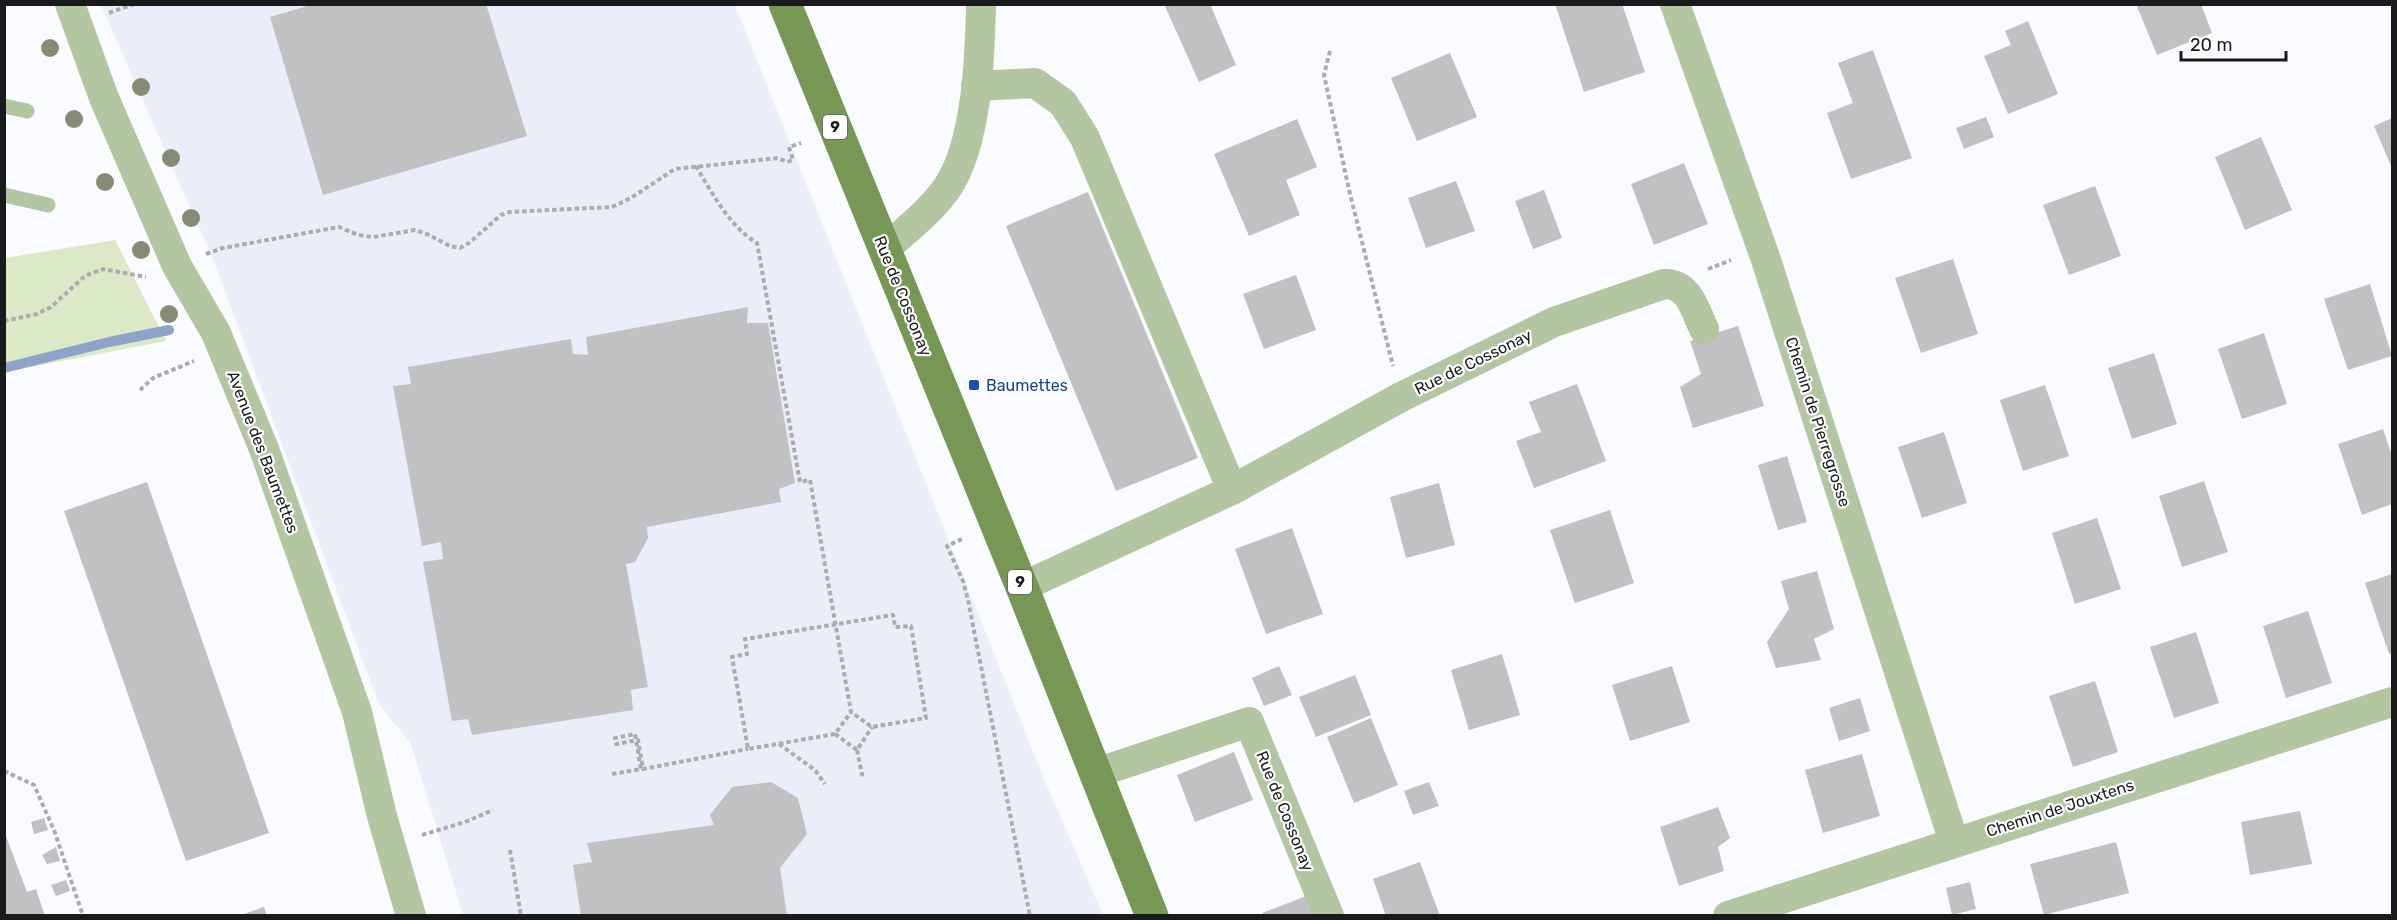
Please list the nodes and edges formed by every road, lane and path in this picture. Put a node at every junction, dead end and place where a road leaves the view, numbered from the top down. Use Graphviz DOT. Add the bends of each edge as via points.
graph roads {
  1 [pos="70,4"];
  2 [pos="785,4"];
  3 [pos="981,4"];
  4 [pos="1675,4"];
  5 [pos="1330,51"];
  6 [pos="976,86"];
  7 [pos="4,106"];
  8 [pos="27,111"];
  9 [pos="801,143"];
  10 [pos="696,166"];
  11 [pos="4,195"];
  12 [pos="48,205"];
  13 [pos="885,249"];
  14 [pos="1737,258"];
  15 [pos="177,266"];
  16 [pos="1701,272"];
  17 [pos="4,321"];
  18 [pos="1704,329"];
  19 [pos="195,361"];
  20 [pos="140,390"];
  21 [pos="1401,397"];
  22 [pos="1232,490"];
  23 [pos="962,539"];
  24 [pos="1022,587"];
  25 [pos="836,624"];
  26 [pos="2392,702"];
  27 [pos="851,712"];
  28 [pos="872,727"];
  29 [pos="835,734"];
  30 [pos="778,743"];
  31 [pos="748,749"];
  32 [pos="857,750"];
  33 [pos="4,771"];
  34 [pos="1096,773"];
  35 [pos="612,774"];
  36 [pos="863,779"];
  37 [pos="825,784"];
  38 [pos="493,810"];
  39 [pos="416,837"];
  40 [pos="1954,842"];
  41 [pos="510,850"];
  42 [pos="83,915"];
  43 [pos="411,915"];
  44 [pos="521,915"];
  45 [pos="1030,915"];
  46 [pos="1152,915"];
  47 [pos="1329,915"];
  48 [pos="1728,915"];
  1 -- 15 [label="street, Avenue des Baumettes" via="104,98"];
  2 -- 13 [label="main road, Rue de Cossonay / 9"];
  3 -- 6 [label="street"];
  4 -- 40 [label="street, Chemin de Pierregrosse" via="1765,257"];
  5 -- 21 [label="path" via="1324,75"];
  6 -- 13 [label="street" via="966,146 948,186 926,213"];
  6 -- 22 [label="street" via="1035,83 1063,103 1085,138"];
  7 -- 8 [label="lane"];
  9 -- 10 [label="path" via="789,147 793,160 787,162 778,158"];
  10 -- 15 [label="path" via="675,169 612,207 501,215 460,248 415,230 373,237 358,236 339,227 223,248"];
  10 -- 25 [label="path" via="723,209 757,243 800,482 810,480"];
  11 -- 12 [label="lane"];
  13 -- 24 [label="main road, Rue de Cossonay / 9"];
  14 -- 16 [label="path"];
  15 -- 17 [label="path" via="146,277 103,269 85,276 51,307"];
  15 -- 43 [label="street, Avenue des Baumettes" via="216,333 272,470 357,712"];
  18 -- 21 [label="street, Rue de Cossonay" via="1683,288 1665,284 1554,322"];
  19 -- 20 [label="path" via="153,378"];
  21 -- 22 [label="street, Rue de Cossonay"];
  22 -- 24 [label="street, Rue de Cossonay"];
  23 -- 45 [label="path" via="947,546 968,600"];
  24 -- 34 [label="main road, Rue de Cossonay / 9"];
  25 -- 27 [label="path"];
  25 -- 28 [label="path" via="893,615 895,627 911,626 926,718"];
  25 -- 31 [label="path" via="745,639 747,654 732,657"];
  26 -- 40 [label="street, Chemin de Jouxtens"];
  27 -- 28 [label="path"];
  27 -- 29 [label="path"];
  28 -- 32 [label="path"];
  29 -- 30 [label="path"];
  29 -- 32 [label="path"];
  30 -- 31 [label="path"];
  30 -- 37 [label="path" via="815,770"];
  31 -- 35 [label="path" via="643,769 638,740 627,742 616,744 615,738 635,734 637,746 640,769"];
  32 -- 36 [label="path"];
  33 -- 42 [label="path" via="34,784"];
  34 -- 46 [label="main road, Rue de Cossonay / 9"];
  34 -- 47 [label="street, Rue de Cossonay" via="1249,722"];
  38 -- 39 [label="path"];
  40 -- 48 [label="street, Chemin de Jouxtens"];
  41 -- 44 [label="path"];
}
